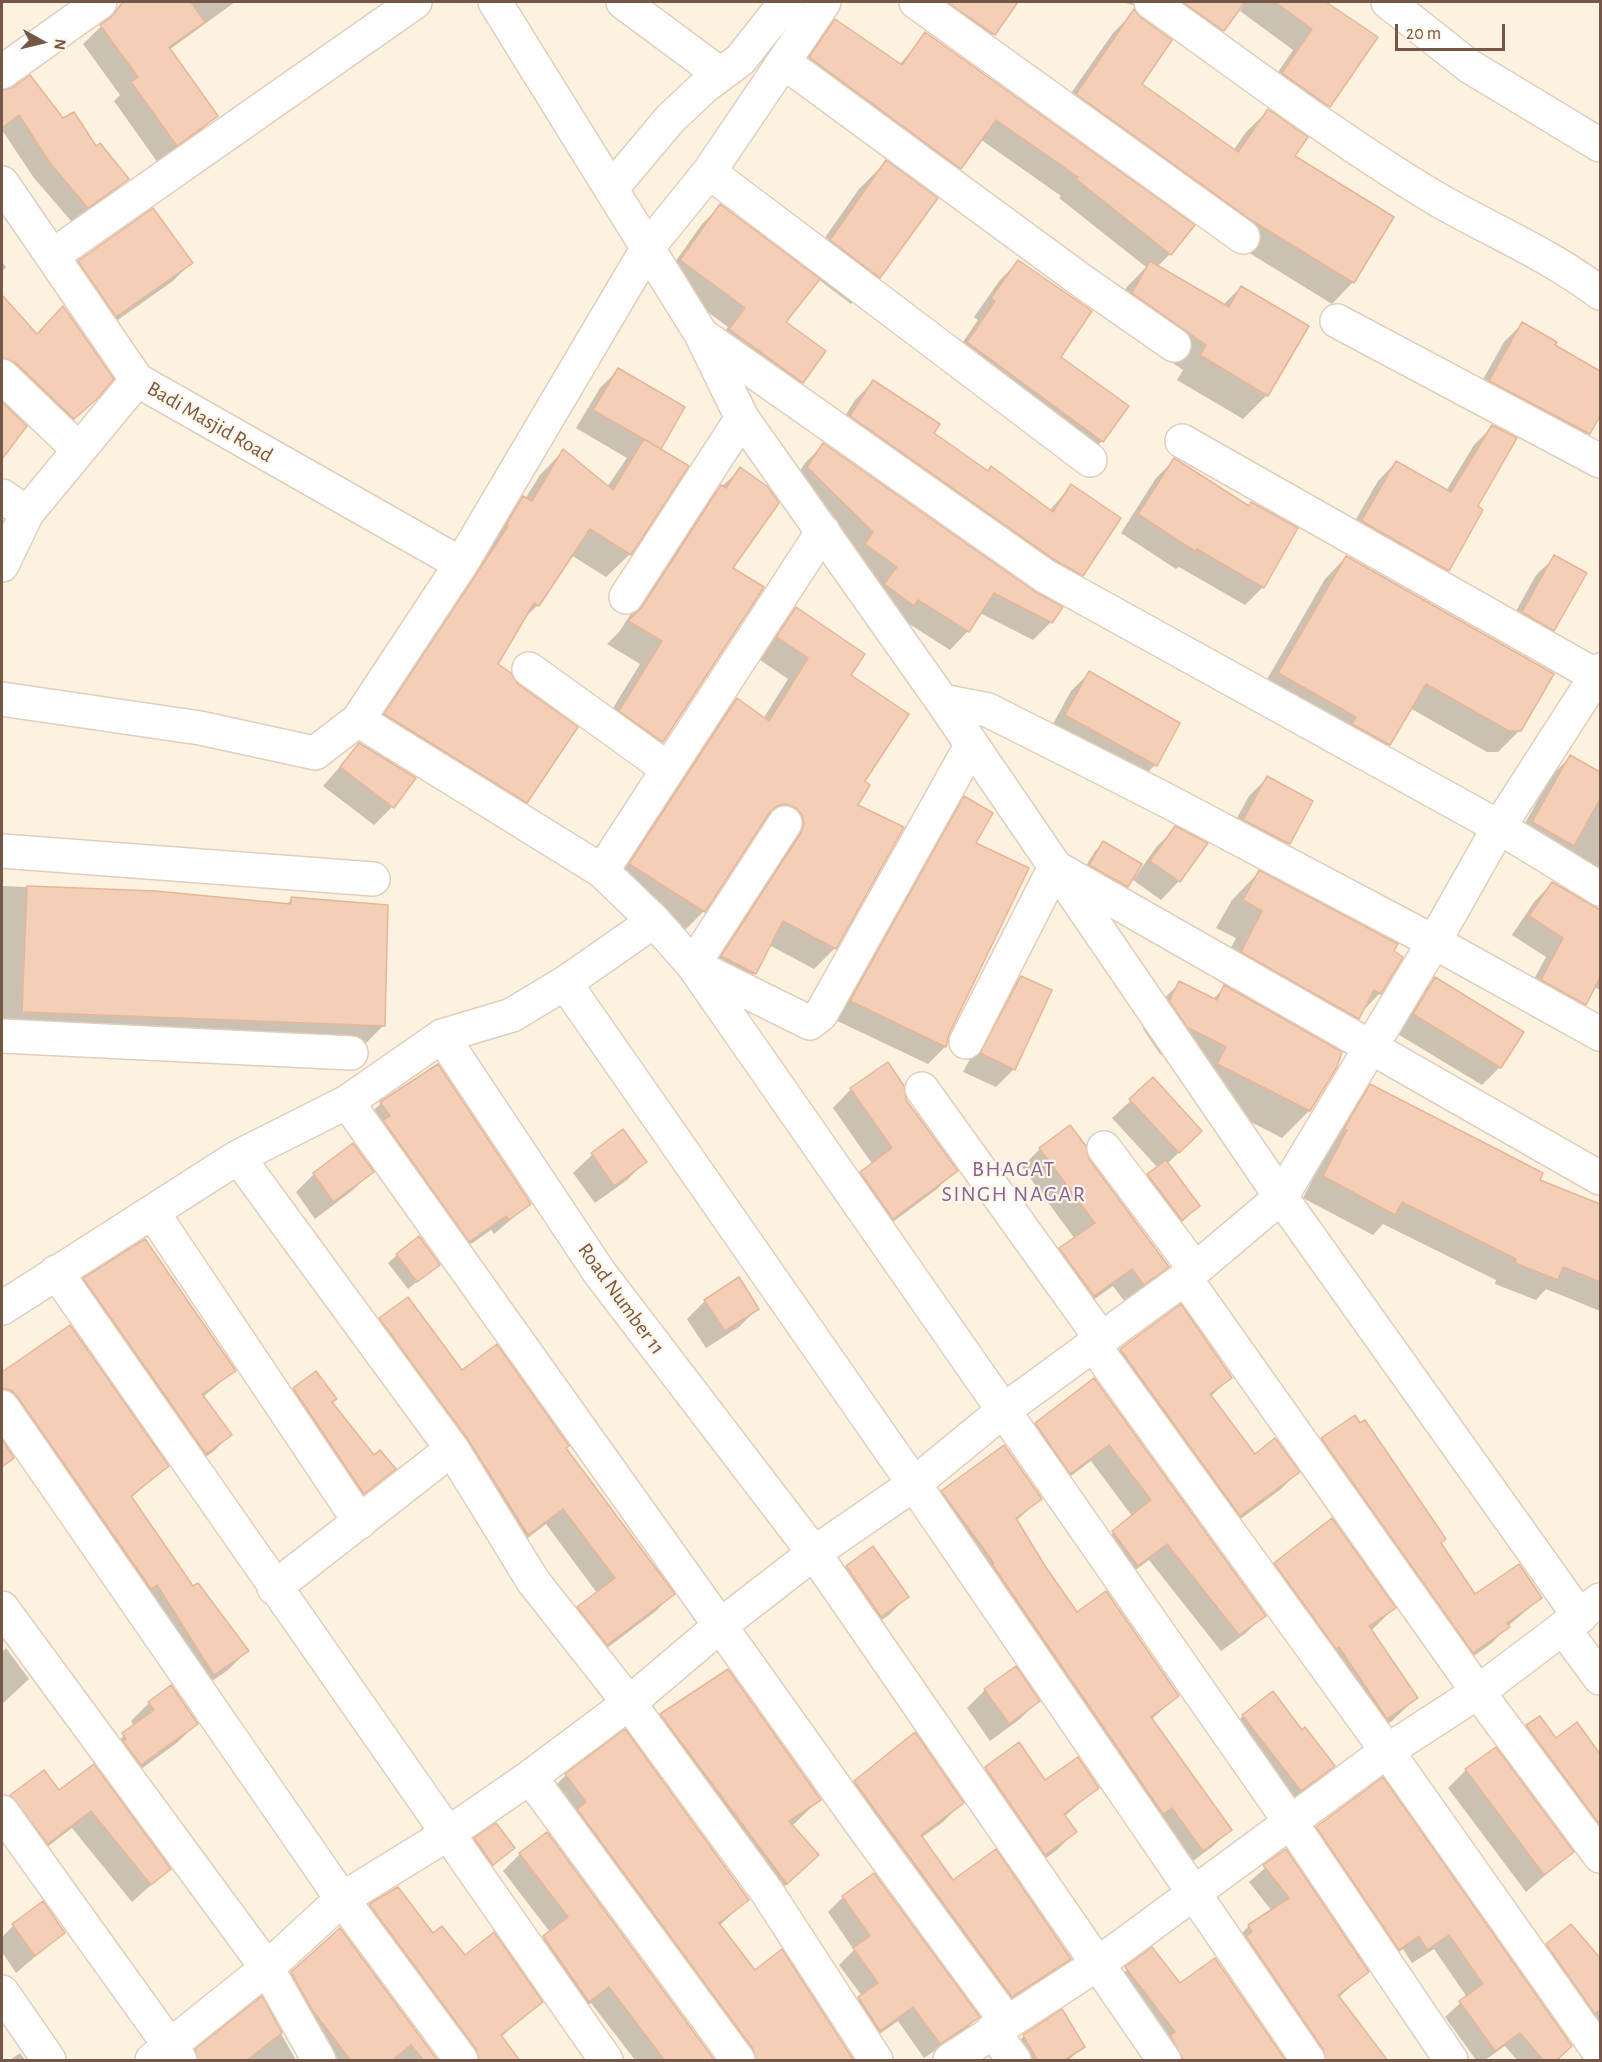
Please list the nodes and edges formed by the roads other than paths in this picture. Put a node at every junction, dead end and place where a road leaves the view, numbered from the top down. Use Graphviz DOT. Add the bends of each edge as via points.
graph roads {
  1 [pos="100,2"];
  2 [pos="416,2"];
  3 [pos="495,2"];
  4 [pos="623,2"];
  5 [pos="786,2"];
  6 [pos="824,2"];
  7 [pos="916,2"];
  8 [pos="1151,2"];
  9 [pos="1388,2"];
  10 [pos="785,63"];
  11 [pos="2,72"];
  12 [pos="720,74"];
  13 [pos="1600,145"];
  14 [pos="709,172"];
  15 [pos="2,183"];
  16 [pos="612,188"];
  17 [pos="1243,237"];
  18 [pos="649,246"];
  19 [pos="52,256"];
  20 [pos="1600,293"];
  21 [pos="1337,321"];
  22 [pos="701,334"];
  23 [pos="1174,345"];
  24 [pos="2,376"];
  25 [pos="137,380"];
  26 [pos="742,418"];
  27 [pos="1182,441"];
  28 [pos="79,450"];
  29 [pos="1090,460"];
  30 [pos="1600,461"];
  31 [pos="14,504"];
  32 [pos="823,531"];
  33 [pos="461,564"];
  34 [pos="2,565"];
  35 [pos="626,597"];
  36 [pos="529,669"];
  37 [pos="1599,675"];
  38 [pos="2,699"];
  39 [pos="942,701"];
  40 [pos="358,720"];
  41 [pos="971,746"];
  42 [pos="668,769"];
  43 [pos="785,823"];
  44 [pos="1499,827"];
  45 [pos="2,851"];
  46 [pos="1055,867"];
  47 [pos="602,871"];
  48 [pos="372,879"];
  49 [pos="1600,889"];
  50 [pos="654,921"];
  51 [pos="1434,942"];
  52 [pos="693,965"];
  53 [pos="565,983"];
  54 [pos="1600,1034"];
  55 [pos="2,1036"];
  56 [pos="442,1036"];
  57 [pos="966,1042"];
  58 [pos="1370,1047"];
  59 [pos="351,1053"];
  60 [pos="922,1089"];
  61 [pos="347,1102"];
  62 [pos="1104,1148"];
  63 [pos="238,1157"];
  64 [pos="1600,1178"];
  65 [pos="1281,1197"];
  66 [pos="153,1212"];
  67 [pos="56,1272"];
  68 [pos="1190,1273"];
  69 [pos="2,1308"];
  70 [pos="1096,1340"];
  71 [pos="2,1407"];
  72 [pos="1004,1410"];
  73 [pos="452,1449"];
  74 [pos="914,1484"];
  75 [pos="360,1522"];
  76 [pos="814,1553"];
  77 [pos="274,1587"];
  78 [pos="2,1608"];
  79 [pos="1581,1615"];
  80 [pos="721,1625"];
  81 [pos="1600,1678"];
  82 [pos="1478,1692"];
  83 [pos="629,1704"];
  84 [pos="1387,1752"];
  85 [pos="530,1777"];
  86 [pos="2,1812"];
  87 [pos="1291,1823"];
  88 [pos="446,1834"];
  89 [pos="1600,1856"];
  90 [pos="1194,1892"];
  91 [pos="342,1899"];
  92 [pos="1099,1963"];
  93 [pos="267,1968"];
  94 [pos="2,1992"];
  95 [pos="999,2026"];
  96 [pos="1600,2054"];
  97 [pos="167,2056"];
  98 [pos="49,2061"];
  99 [pos="319,2061"];
  100 [pos="462,2061"];
  101 [pos="606,2061"];
  102 [pos="738,2061"];
  103 [pos="876,2061"];
  104 [pos="950,2061"];
  105 [pos="1014,2061"];
  106 [pos="1164,2061"];
  107 [pos="1308,2061"];
  108 [pos="1451,2061"];
  1 -- 11 [label="street"];
  2 -- 19 [label="street"];
  3 -- 16 [label="street"];
  4 -- 12 [label="street"];
  5 -- 12 [label="street" via="740,60"];
  6 -- 10 [label="street"];
  7 -- 17 [label="street"];
  8 -- 20 [label="street" via="1435,198 1568,268"];
  9 -- 13 [label="street" via="1470,66"];
  10 -- 14 [label="street"];
  10 -- 23 [label="street"];
  12 -- 16 [label="street" via="670,119"];
  14 -- 18 [label="street"];
  14 -- 29 [label="street"];
  15 -- 19 [label="street, Badi Masjid Road"];
  16 -- 18 [label="street"];
  18 -- 22 [label="street"];
  18 -- 33 [label="street"];
  19 -- 25 [label="street, Badi Masjid Road"];
  21 -- 30 [label="street"];
  22 -- 26 [label="street"];
  22 -- 44 [label="street" via="1046,576"];
  24 -- 28 [label="street"];
  25 -- 28 [label="street"];
  25 -- 33 [label="street, Badi Masjid Road"];
  26 -- 32 [label="street"];
  26 -- 35 [label="street"];
  27 -- 37 [label="street"];
  28 -- 31 [label="street"];
  31 -- 34 [label="street"];
  32 -- 39 [label="street"];
  32 -- 42 [label="street"];
  33 -- 40 [label="street"];
  36 -- 42 [label="street"];
  37 -- 44 [label="street"];
  38 -- 40 [label="street" via="200,728 315,753"];
  39 -- 41 [label="street"];
  39 -- 51 [label="street" via="988,710"];
  40 -- 47 [label="street"];
  41 -- 46 [label="street"];
  41 -- 52 [label="street" via="820,1014 810,1023"];
  42 -- 47 [label="street"];
  43 -- 52 [label="street"];
  44 -- 49 [label="street"];
  44 -- 51 [label="street"];
  45 -- 48 [label="street"];
  46 -- 57 [label="street"];
  46 -- 58 [label="street"];
  46 -- 65 [label="street"];
  47 -- 50 [label="street"];
  50 -- 52 [label="street"];
  50 -- 53 [label="street"];
  51 -- 54 [label="street"];
  51 -- 58 [label="street"];
  52 -- 72 [label="street"];
  53 -- 56 [label="street" via="512,1015"];
  53 -- 74 [label="street"];
  55 -- 59 [label="street"];
  56 -- 61 [label="street"];
  56 -- 76 [label="street, Road Number 11" via="599,1272"];
  58 -- 64 [label="street"];
  58 -- 65 [label="street"];
  60 -- 70 [label="street"];
  61 -- 63 [label="street"];
  61 -- 80 [label="street"];
  62 -- 68 [label="street"];
  63 -- 66 [label="street"];
  63 -- 73 [label="street"];
  65 -- 68 [label="street"];
  65 -- 79 [label="street"];
  66 -- 67 [label="street"];
  66 -- 75 [label="street"];
  67 -- 69 [label="street"];
  67 -- 77 [label="street"];
  68 -- 70 [label="street"];
  68 -- 82 [label="street"];
  70 -- 72 [label="street"];
  70 -- 84 [label="street"];
  71 -- 91 [label="street"];
  72 -- 74 [label="street"];
  72 -- 87 [label="street"];
  73 -- 75 [label="street"];
  73 -- 83 [label="street" via="533,1581"];
  74 -- 76 [label="street"];
  74 -- 90 [label="street"];
  75 -- 77 [label="street"];
  76 -- 80 [label="street"];
  76 -- 92 [label="street, Road Number 11"];
  77 -- 88 [label="street"];
  78 -- 93 [label="street"];
  79 -- 81 [label="street"];
  79 -- 82 [label="street"];
  80 -- 83 [label="street"];
  80 -- 95 [label="street"];
  82 -- 84 [label="street"];
  82 -- 89 [label="street"];
  83 -- 85 [label="street"];
  83 -- 103 [label="street" via="767,1892"];
  84 -- 87 [label="street"];
  84 -- 96 [label="street"];
  85 -- 88 [label="street"];
  85 -- 102 [label="street"];
  86 -- 97 [label="street"];
  87 -- 90 [label="street"];
  87 -- 108 [label="street"];
  88 -- 91 [label="street"];
  88 -- 101 [label="street"];
  90 -- 92 [label="street"];
  90 -- 107 [label="street"];
  91 -- 93 [label="street"];
  91 -- 100 [label="street"];
  92 -- 95 [label="street"];
  92 -- 106 [label="street, Road Number 11"];
  93 -- 97 [label="street"];
  93 -- 99 [label="street"];
  94 -- 98 [label="street"];
  95 -- 104 [label="street"];
  95 -- 105 [label="street"];
}
